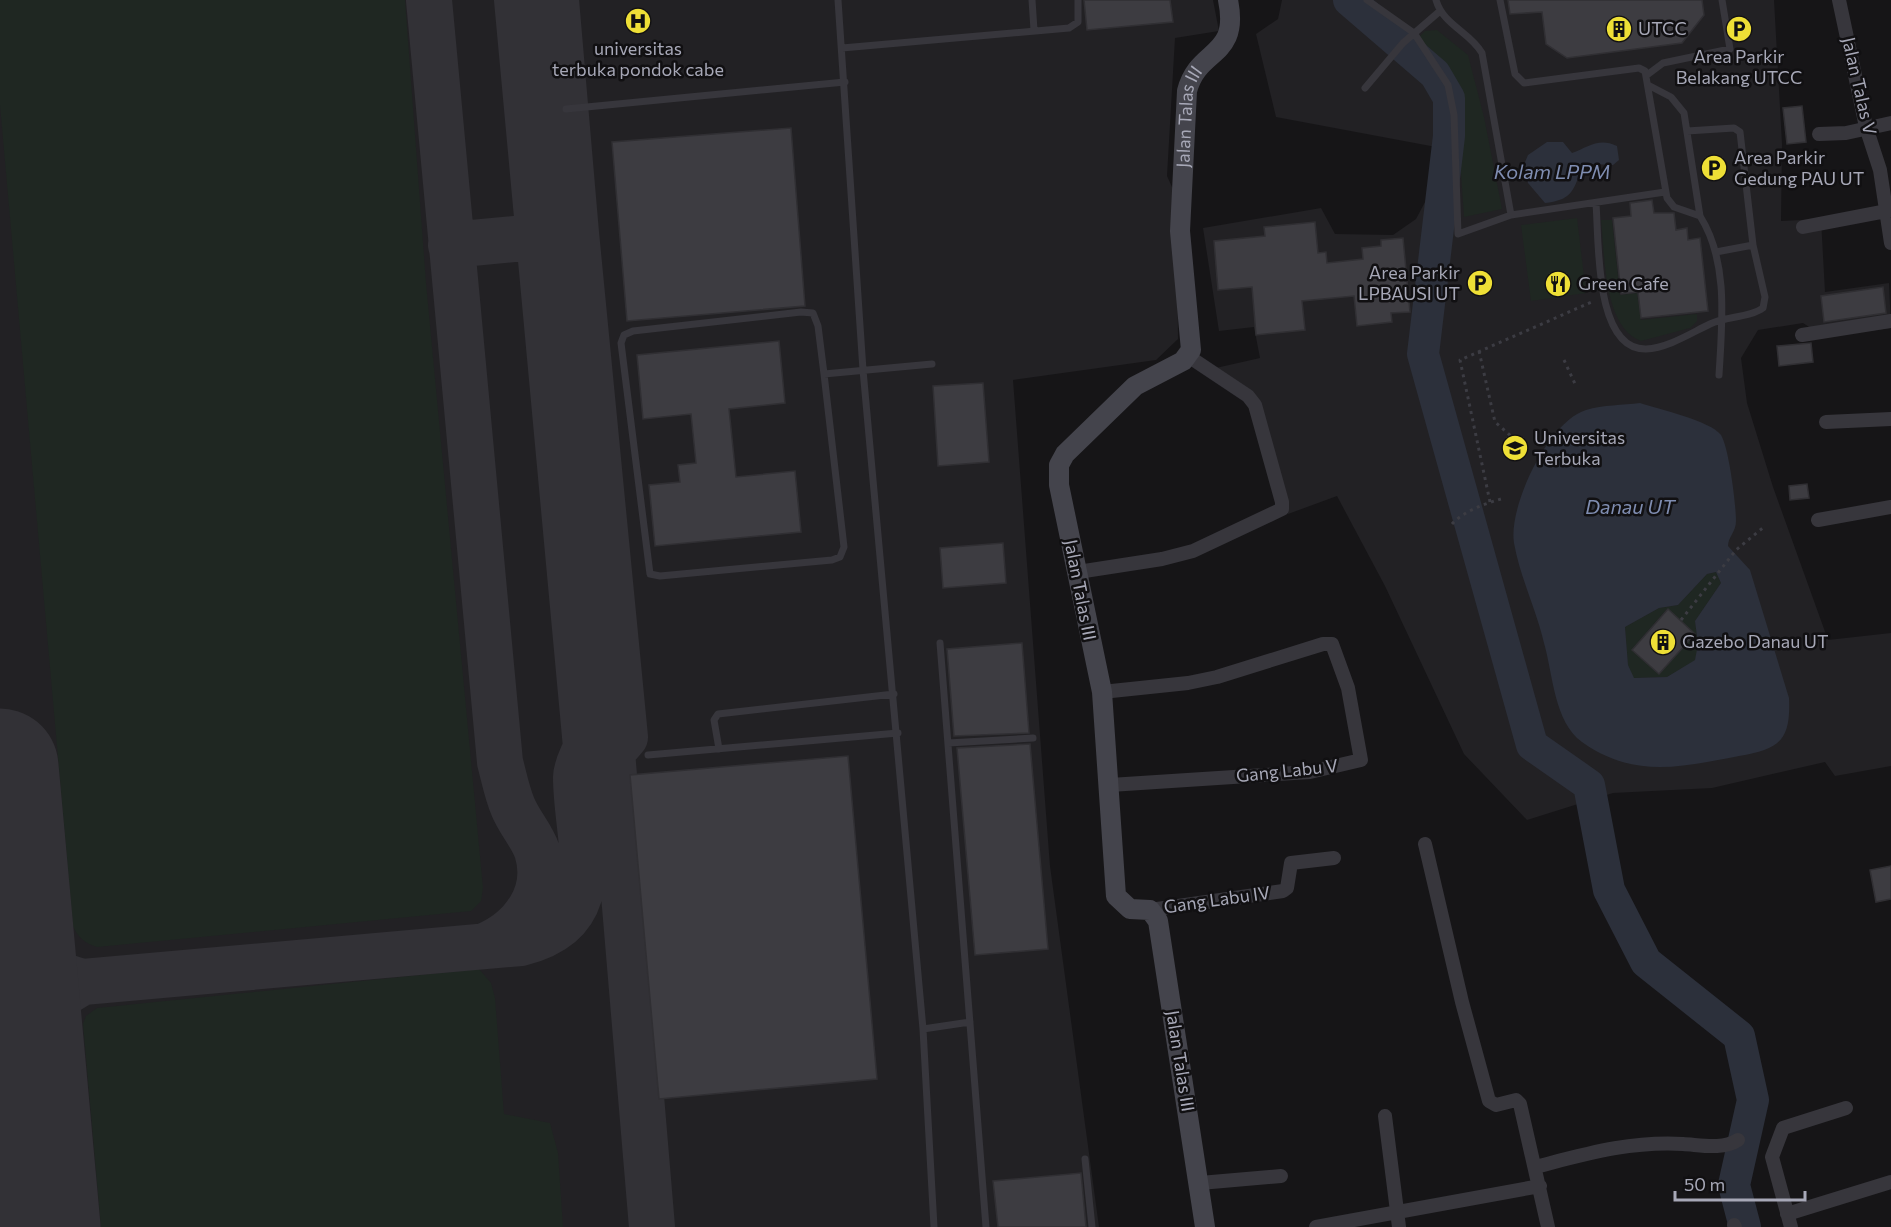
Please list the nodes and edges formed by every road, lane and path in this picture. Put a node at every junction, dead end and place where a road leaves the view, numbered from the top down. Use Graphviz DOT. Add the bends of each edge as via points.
graph roads {
  1 [pos="838,0"];
  2 [pos="1032,0"];
  3 [pos="1078,0"];
  4 [pos="1228,0"];
  5 [pos="1367,0"];
  6 [pos="1436,0"];
  7 [pos="1500,0"];
  8 [pos="1722,0"];
  9 [pos="1839,0"];
  10 [pos="1440,11"];
  11 [pos="1034,30"];
  12 [pos="1414,33"];
  13 [pos="842,48"];
  14 [pos="1647,75"];
  15 [pos="845,82"];
  16 [pos="1648,85"];
  17 [pos="1365,88"];
  18 [pos="566,110"];
  19 [pos="1891,123"];
  20 [pos="1866,127"];
  21 [pos="1687,131"];
  22 [pos="1819,134"];
  23 [pos="1665,192"];
  24 [pos="1596,204"];
  25 [pos="1888,210"];
  26 [pos="1511,215"];
  27 [pos="1700,216"];
  28 [pos="1803,227"];
  29 [pos="1891,243"];
  30 [pos="1753,245"];
  31 [pos="1716,252"];
  32 [pos="1604,297"];
  33 [pos="1722,318"];
  34 [pos="1891,321"];
  35 [pos="1802,335"];
  36 [pos="1479,351"];
  37 [pos="1188,356"];
  38 [pos="1564,360"];
  39 [pos="932,364"];
  40 [pos="864,370"];
  41 [pos="824,374"];
  42 [pos="1719,375"];
  43 [pos="1576,386"];
  44 [pos="1891,419"];
  45 [pos="1826,423"];
  46 [pos="1520,444"];
  47 [pos="1501,499"];
  48 [pos="1490,502"];
  49 [pos="1891,507"];
  50 [pos="1818,520"];
  51 [pos="1452,524"];
  52 [pos="1765,526"];
  53 [pos="1078,572"];
  54 [pos="1681,620"];
  55 [pos="940,643"];
  56 [pos="1102,692"];
  57 [pos="894,694"];
  58 [pos="898,733"];
  59 [pos="1033,738"];
  60 [pos="948,743"];
  61 [pos="719,749"];
  62 [pos="648,755"];
  63 [pos="1110,785"];
  64 [pos="1425,844"];
  65 [pos="1334,858"];
  66 [pos="1150,910"];
  67 [pos="970,1022"];
  68 [pos="923,1029"];
  69 [pos="1846,1108"];
  70 [pos="1385,1116"];
  71 [pos="1738,1140"];
  72 [pos="1085,1159"];
  73 [pos="1535,1167"];
  74 [pos="1281,1176"];
  75 [pos="1891,1182"];
  76 [pos="1200,1183"];
  77 [pos="1540,1186"];
  78 [pos="1397,1213"];
  79 [pos="1789,1220"];
  80 [pos="934,1227"];
  81 [pos="986,1227"];
  82 [pos="1092,1227"];
  83 [pos="1204,1227"];
  84 [pos="1316,1227"];
  85 [pos="1399,1227"];
  86 [pos="1548,1227"];
  1 -- 13 [label="lane"];
  2 -- 11 [label="lane"];
  3 -- 11 [label="lane" via="1078,22 1069,28"];
  4 -- 37 [label="street, Jalan Talas III" via="1230,33 1192,77 1187,91 1180,231 1191,350"];
  5 -- 12 [label="lane"];
  6 -- 10 [label="lane"];
  7 -- 14 [label="lane" via="1515,74 1524,83 1639,68"];
  8 -- 14 [label="lane" via="1730,49 1663,63"];
  9 -- 20 [label="street, Jalan Talas V"];
  10 -- 12 [label="lane"];
  10 -- 26 [label="lane" via="1482,54"];
  11 -- 13 [label="lane"];
  12 -- 17 [label="lane"];
  12 -- 26 [label="lane" via="1442,74 1451,96 1458,234"];
  13 -- 15 [label="lane"];
  14 -- 16 [label="lane"];
  15 -- 18 [label="lane"];
  15 -- 40 [label="lane"];
  16 -- 21 [label="lane" via="1678,103"];
  16 -- 23 [label="lane"];
  19 -- 20 [label="street"];
  20 -- 22 [label="street"];
  20 -- 25 [label="street, Jalan Talas V"];
  21 -- 27 [label="lane"];
  21 -- 30 [label="lane" via="1734,128 1740,132"];
  23 -- 24 [label="lane"];
  23 -- 27 [label="lane" via="1671,205"];
  24 -- 26 [label="lane"];
  24 -- 32 [label="lane"];
  25 -- 28 [label="street"];
  25 -- 29 [label="street, Jalan Talas V"];
  27 -- 31 [label="lane"];
  30 -- 31 [label="lane"];
  30 -- 33 [label="lane" via="1765,305 1759,311"];
  31 -- 33 [label="lane"];
  32 -- 33 [label="lane" via="1612,326 1624,342 1636,348 1675,341"];
  32 -- 36 [label="path"];
  33 -- 42 [label="lane"];
  34 -- 35 [label="street"];
  36 -- 46 [label="path" via="1495,422"];
  36 -- 48 [label="path" via="1460,363"];
  37 -- 53 [label="street, Jalan Talas III" via="1135,386 1062,459 1059,485"];
  37 -- 53 [label="street" via="1248,396 1255,405 1282,509 1193,551 1162,560"];
  38 -- 43 [label="path"];
  39 -- 40 [label="lane"];
  40 -- 41 [label="lane"];
  40 -- 57 [label="lane"];
  41 -- 41 [label="lane" via="813,313 633,330 624,335 621,344 650,574 840,557 844,547"];
  44 -- 45 [label="street"];
  47 -- 48 [label="path"];
  48 -- 51 [label="path"];
  49 -- 50 [label="street"];
  52 -- 54 [label="path" via="1736,550"];
  53 -- 56 [label="street, Jalan Talas III"];
  55 -- 60 [label="lane"];
  56 -- 63 [label="street, Jalan Talas III"];
  56 -- 63 [label="street, Gang Labu V" via="1217,677 1330,644 1348,688 1361,760 1310,772"];
  57 -- 58 [label="lane"];
  57 -- 61 [label="lane" via="718,714 714,720"];
  58 -- 61 [label="lane"];
  58 -- 68 [label="lane"];
  59 -- 60 [label="lane"];
  60 -- 67 [label="lane"];
  61 -- 62 [label="lane"];
  63 -- 66 [label="street, Jalan Talas III" via="1116,896 1130,909"];
  64 -- 73 [label="street" via="1489,1101 1494,1105 1519,1101"];
  65 -- 66 [label="street, Gang Labu IV" via="1291,863 1287,888 1283,891"];
  66 -- 76 [label="street, Jalan Talas III" via="1158,925"];
  67 -- 68 [label="lane"];
  67 -- 81 [label="lane"];
  68 -- 80 [label="lane"];
  69 -- 79 [label="street" via="1783,1128 1772,1157"];
  70 -- 78 [label="street"];
  71 -- 73 [label="street" via="1719,1145 1616,1146"];
  72 -- 82 [label="lane"];
  73 -- 77 [label="street"];
  74 -- 76 [label="street"];
  75 -- 79 [label="street"];
  76 -- 83 [label="street, Jalan Talas III"];
  77 -- 78 [label="street"];
  77 -- 86 [label="street"];
  78 -- 84 [label="street"];
  78 -- 85 [label="street"];
}
